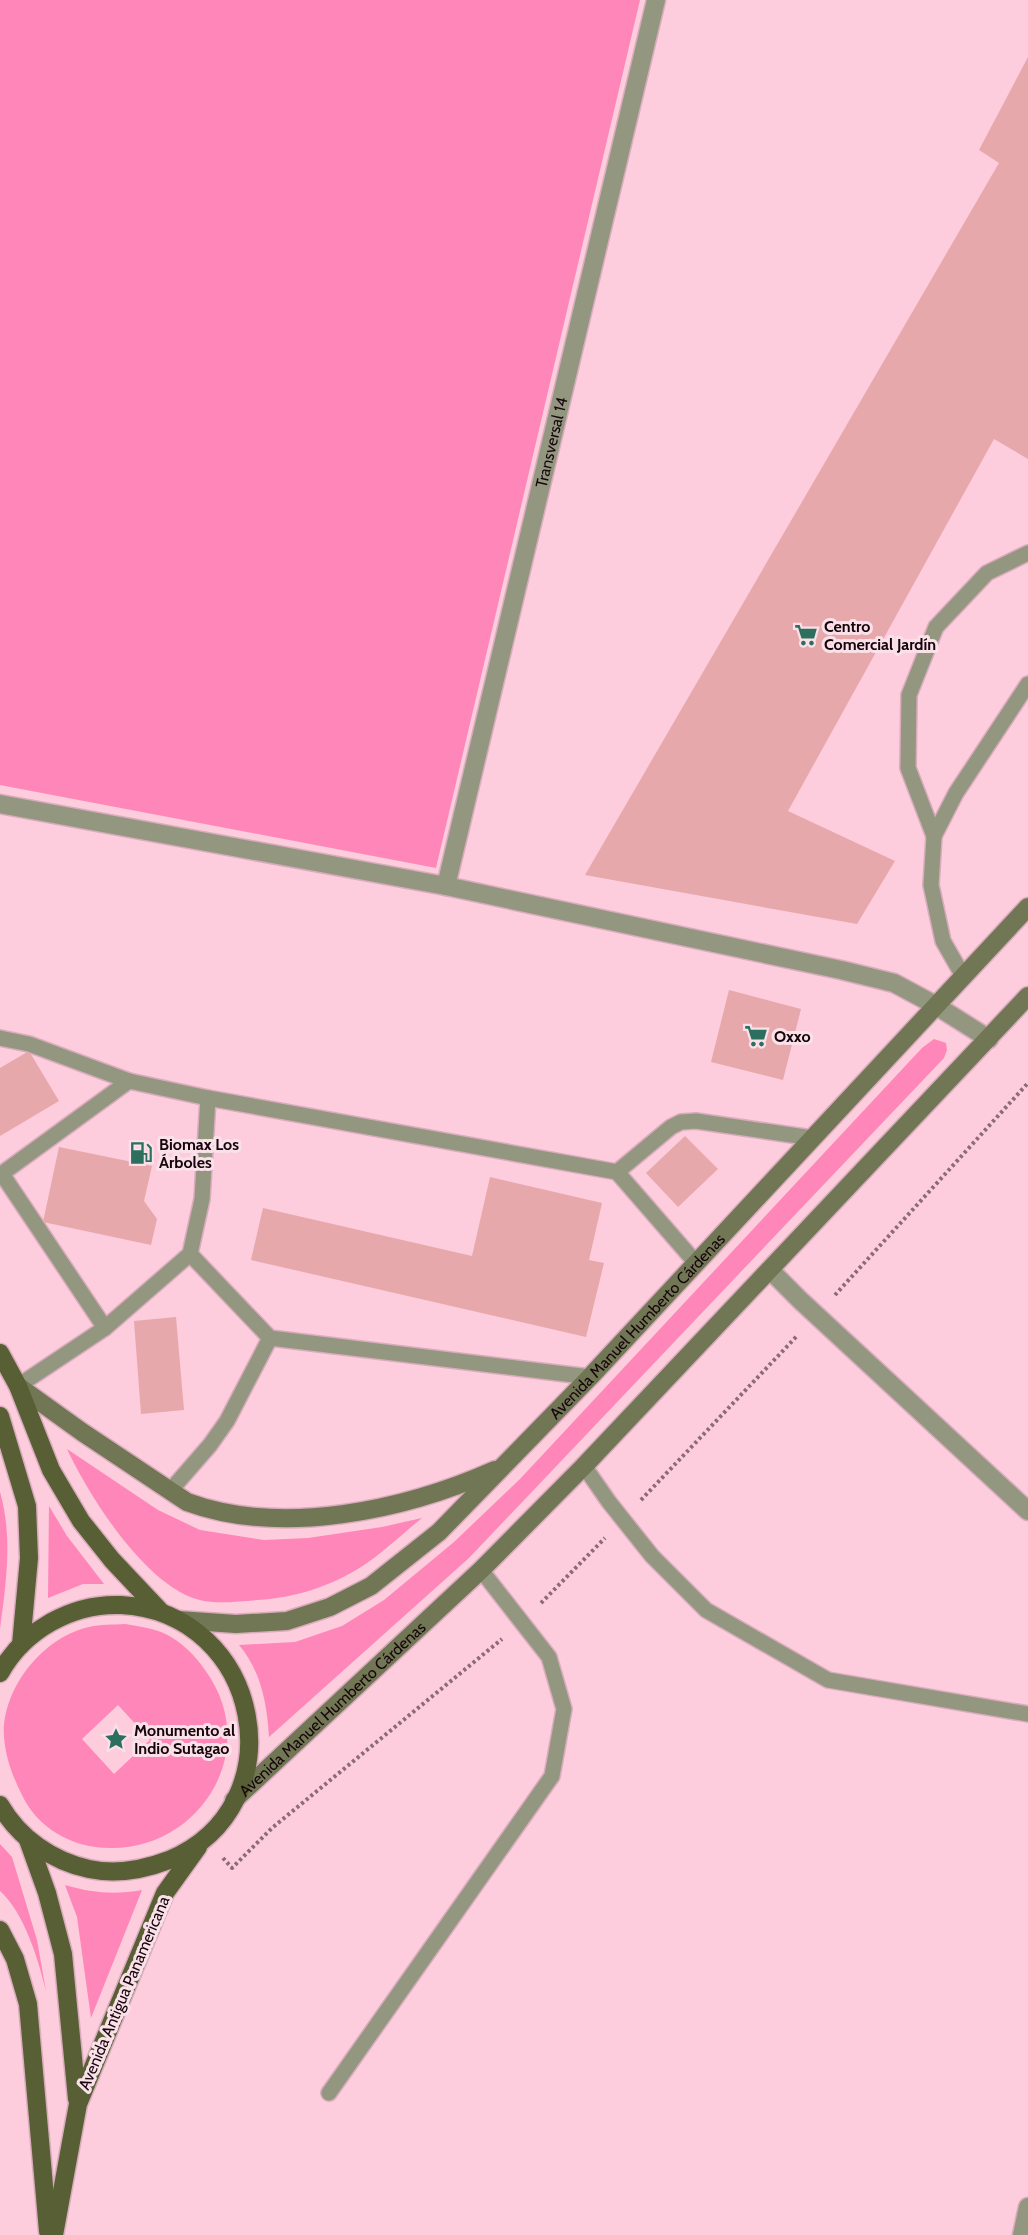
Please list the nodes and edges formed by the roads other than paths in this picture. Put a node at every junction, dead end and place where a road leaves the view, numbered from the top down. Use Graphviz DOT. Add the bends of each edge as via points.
graph roads {
  1 [pos="656,0"];
  2 [pos="1028,553"];
  3 [pos="1028,684"];
  4 [pos="0,804"];
  5 [pos="934,836"];
  6 [pos="446,885"];
  7 [pos="1028,907"];
  8 [pos="963,976"];
  9 [pos="1028,996"];
  10 [pos="935,1005"];
  11 [pos="0,1038"];
  12 [pos="989,1039"];
  13 [pos="129,1081"];
  14 [pos="208,1098"];
  15 [pos="812,1138"];
  16 [pos="617,1172"];
  17 [pos="1,1174"];
  18 [pos="190,1254"];
  19 [pos="696,1263"];
  20 [pos="770,1270"];
  21 [pos="105,1328"];
  22 [pos="270,1338"];
  23 [pos="0,1353"];
  24 [pos="590,1377"];
  25 [pos="18,1386"];
  26 [pos="0,1416"];
  27 [pos="505,1466"];
  28 [pos="585,1466"];
  29 [pos="170,1491"];
  30 [pos="1028,1511"];
  31 [pos="481,1570"];
  32 [pos="161,1612"];
  33 [pos="178,1620"];
  34 [pos="21,1645"];
  35 [pos="0,1673"];
  36 [pos="1028,1714"];
  37 [pos="234,1800"];
  38 [pos="0,1805"];
  39 [pos="215,1827"];
  40 [pos="28,1840"];
  41 [pos="0,1930"];
  42 [pos="329,2093"];
  43 [pos="78,2103"];
  44 [pos="1028,2206"];
  45 [pos="48,2235"];
  46 [pos="54,2235"];
  47 [pos="1022,2235"];
  1 -- 6 [label="street, Transversal 14"];
  2 -- 5 [label="lane" via="987,573 936,627 909,695 908,768"];
  3 -- 5 [label="lane" via="956,793"];
  4 -- 6 [label="street"];
  5 -- 8 [label="lane" via="931,885 943,941"];
  6 -- 10 [label="street" via="894,983"];
  7 -- 8 [label="main road, Avenida Manuel Humberto Cárdenas"];
  8 -- 10 [label="main road, Avenida Manuel Humberto Cárdenas"];
  9 -- 12 [label="main road, Avenida Manuel Humberto Cárdenas"];
  10 -- 12 [label="street"];
  10 -- 15 [label="main road, Avenida Manuel Humberto Cárdenas"];
  11 -- 13 [label="lane" via="29,1044"];
  12 -- 20 [label="main road, Avenida Manuel Humberto Cárdenas"];
  13 -- 14 [label="lane"];
  13 -- 17 [label="lane"];
  14 -- 16 [label="lane"];
  14 -- 18 [label="lane" via="202,1200"];
  15 -- 16 [label="lane" via="696,1120 681,1122"];
  15 -- 19 [label="main road, Avenida Manuel Humberto Cárdenas"];
  16 -- 19 [label="lane"];
  17 -- 21 [label="lane"];
  18 -- 21 [label="lane"];
  18 -- 22 [label="lane"];
  19 -- 24 [label="main road, Avenida Manuel Humberto Cárdenas"];
  20 -- 28 [label="main road, Avenida Manuel Humberto Cárdenas"];
  20 -- 30 [label="street"];
  21 -- 25 [label="lane"];
  22 -- 24 [label="lane"];
  22 -- 29 [label="lane" via="227,1421"];
  23 -- 25 [label="main road"];
  24 -- 27 [label="main road, Avenida Manuel Humberto Cárdenas"];
  25 -- 29 [label="main road"];
  25 -- 32 [label="main road" via="51,1470 81,1521"];
  26 -- 34 [label="main road" via="27,1506 29,1558"];
  27 -- 29 [label="main road" via="457,1487 421,1497 322,1516 234,1515 187,1502"];
  27 -- 33 [label="main road, Avenida Manuel Humberto Cárdenas" via="439,1533 371,1586 330,1607 287,1621 236,1624"];
  28 -- 31 [label="main road, Avenida Manuel Humberto Cárdenas"];
  28 -- 36 [label="lane" via="652,1556 706,1610 818,1675 828,1680"];
  31 -- 37 [label="main road, Avenida Manuel Humberto Cárdenas"];
  31 -- 42 [label="lane" via="549,1657 564,1708 552,1776"];
  32 -- 33 [label="main road"];
  32 -- 34 [label="main road" via="129,1606 93,1607 48,1623"];
  33 -- 37 [label="main road" via="216,1650 243,1697 249,1726 248,1755"];
  34 -- 35 [label="main road"];
  37 -- 39 [label="main road"];
  38 -- 40 [label="main road"];
  39 -- 40 [label="main road" via="178,1856 131,1871 73,1865"];
  39 -- 43 [label="main road, Avenida Antigua Panamericana" via="165,1893"];
  40 -- 43 [label="main road, Avenida Antigua Panamericana" via="63,1954"];
  41 -- 45 [label="main road" via="15,1959 28,2004"];
  43 -- 46 [label="main road, Avenida Antigua Panamericana"];
  44 -- 47 [label="street"];
}
